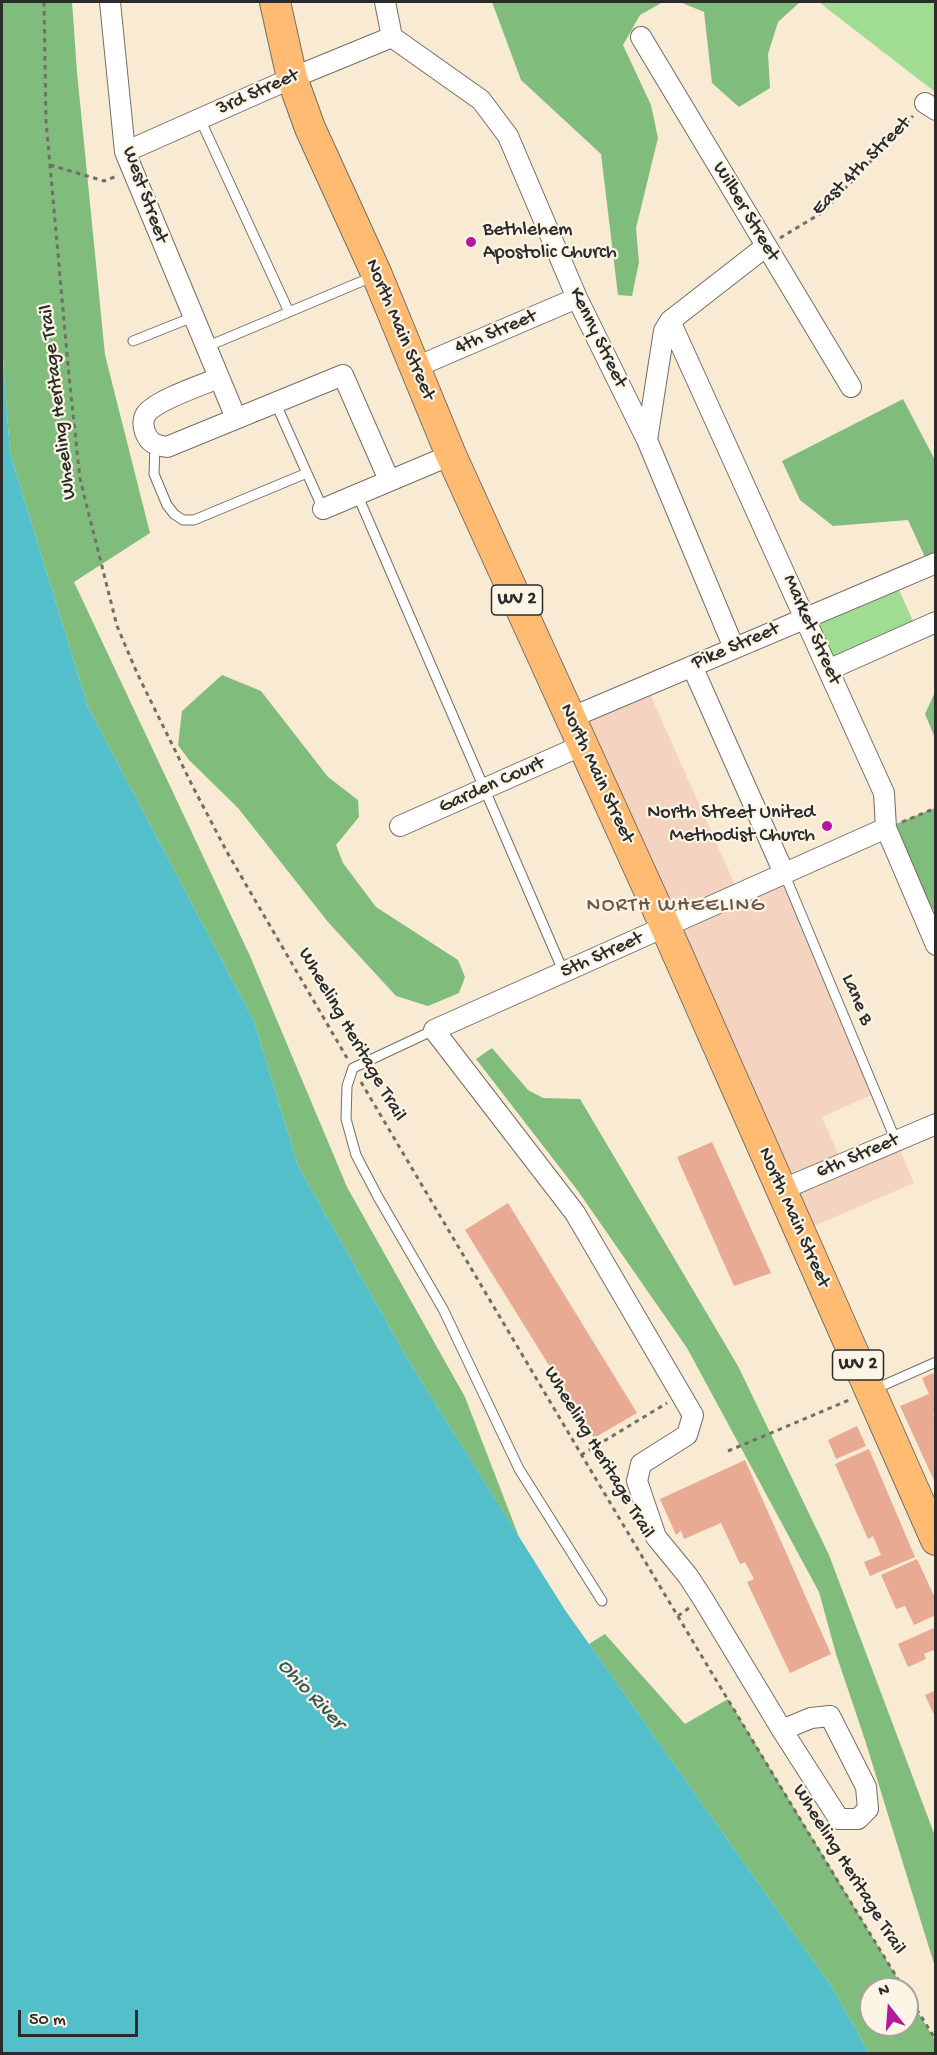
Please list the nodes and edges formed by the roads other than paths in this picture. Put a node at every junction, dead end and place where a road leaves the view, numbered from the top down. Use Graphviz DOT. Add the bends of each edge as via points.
graph roads {
  1 [pos="110,2"];
  2 [pos="275,2"];
  3 [pos="385,2"];
  4 [pos="392,37"];
  5 [pos="641,37"];
  6 [pos="292,78"];
  7 [pos="200,119"];
  8 [pos="128,161"];
  9 [pos="765,247"];
  10 [pos="377,275"];
  11 [pos="577,298"];
  12 [pos="289,312"];
  13 [pos="193,317"];
  14 [pos="670,321"];
  15 [pos="133,341"];
  16 [pos="206,347"];
  17 [pos="416,367"];
  18 [pos="219,378"];
  19 [pos="851,387"];
  20 [pos="275,402"];
  21 [pos="236,418"];
  22 [pos="647,440"];
  23 [pos="155,445"];
  24 [pos="452,454"];
  25 [pos="307,473"];
  26 [pos="389,480"];
  27 [pos="357,494"];
  28 [pos="323,508"];
  29 [pos="936,563"];
  30 [pos="805,618"];
  31 [pos="936,622"];
  32 [pos="734,648"];
  33 [pos="692,666"];
  34 [pos="828,670"];
  35 [pos="570,718"];
  36 [pos="583,745"];
  37 [pos="485,789"];
  38 [pos="400,826"];
  39 [pos="886,828"];
  40 [pos="784,873"];
  41 [pos="666,928"];
  42 [pos="936,945"];
  43 [pos="564,973"];
  44 [pos="434,1030"];
  45 [pos="936,1124"];
  46 [pos="896,1141"];
  47 [pos="781,1190"];
  48 [pos="936,1362"];
  49 [pos="870,1391"];
  50 [pos="936,1540"];
  51 [pos="602,1601"];
  52 [pos="782,1730"];
  1 -- 8 [label="street, West Street"];
  2 -- 6 [label="main road, North Main Street / WV 2"];
  3 -- 4 [label="street"];
  4 -- 6 [label="street, 3rd Street"];
  4 -- 11 [label="street, Kenny Street" via="481,100 508,136"];
  5 -- 9 [label="street, Wilber Street"];
  6 -- 7 [label="street, 3rd Street"];
  6 -- 10 [label="main road, North Main Street / WV 2" via="310,128"];
  7 -- 8 [label="street, 3rd Street"];
  7 -- 12 [label="lane"];
  8 -- 13 [label="street, West Street"];
  9 -- 14 [label="street"];
  9 -- 19 [label="street, Wilber Street"];
  10 -- 12 [label="lane"];
  10 -- 17 [label="main road, North Main Street / WV 2"];
  11 -- 17 [label="street, 4th Street"];
  11 -- 22 [label="street, Kenny Street"];
  12 -- 16 [label="lane"];
  13 -- 15 [label="lane"];
  13 -- 16 [label="street, West Street"];
  14 -- 22 [label="street" via="664,331"];
  14 -- 30 [label="street, Market Street"];
  16 -- 18 [label="street, West Street"];
  17 -- 24 [label="main road, North Main Street / WV 2"];
  18 -- 21 [label="street, West Street"];
  18 -- 23 [label="street" via="155,405 145,415 143,427"];
  20 -- 21 [label="street"];
  20 -- 25 [label="lane"];
  20 -- 26 [label="street" via="343,375"];
  21 -- 23 [label="street" via="167,447"];
  22 -- 32 [label="street, Kenny Street"];
  23 -- 25 [label="lane" via="154,474 167,505 183,520 194,520"];
  24 -- 26 [label="street"];
  24 -- 35 [label="main road, North Main Street / WV 2"];
  25 -- 28 [label="lane"];
  26 -- 27 [label="street"];
  27 -- 28 [label="street"];
  27 -- 37 [label="lane"];
  29 -- 30 [label="street, Pike Street"];
  30 -- 32 [label="street, Pike Street"];
  30 -- 34 [label="street, Market Street"];
  31 -- 34 [label="street"];
  32 -- 33 [label="street, Pike Street"];
  33 -- 35 [label="street, Pike Street"];
  33 -- 40 [label="street"];
  34 -- 39 [label="street, Market Street" via="884,794"];
  35 -- 36 [label="main road, North Main Street / WV 2"];
  36 -- 37 [label="street, Garden Court"];
  36 -- 41 [label="main road, North Main Street / WV 2"];
  37 -- 38 [label="street, Garden Court"];
  37 -- 43 [label="lane"];
  39 -- 40 [label="street, 5th Street"];
  39 -- 42 [label="street, Market Street"];
  40 -- 41 [label="street, 5th Street"];
  40 -- 46 [label="lane, Lane B"];
  41 -- 43 [label="street, 5th Street"];
  41 -- 47 [label="main road, North Main Street / WV 2"];
  43 -- 44 [label="street, 5th Street"];
  44 -- 51 [label="lane" via="353,1068 347,1086 346,1119 356,1155 443,1309 519,1469"];
  44 -- 52 [label="street" via="575,1213 693,1415 687,1435 641,1464 637,1481 656,1538 688,1576"];
  45 -- 46 [label="street, 6th Street"];
  46 -- 47 [label="street, 6th Street"];
  47 -- 49 [label="main road, North Main Street / WV 2"];
  48 -- 49 [label="lane"];
  49 -- 50 [label="main road, North Main Street / WV 2"];
  52 -- 52 [label="street" via="839,1819 858,1819 868,1809 866,1787 830,1716 811,1718"];
}
